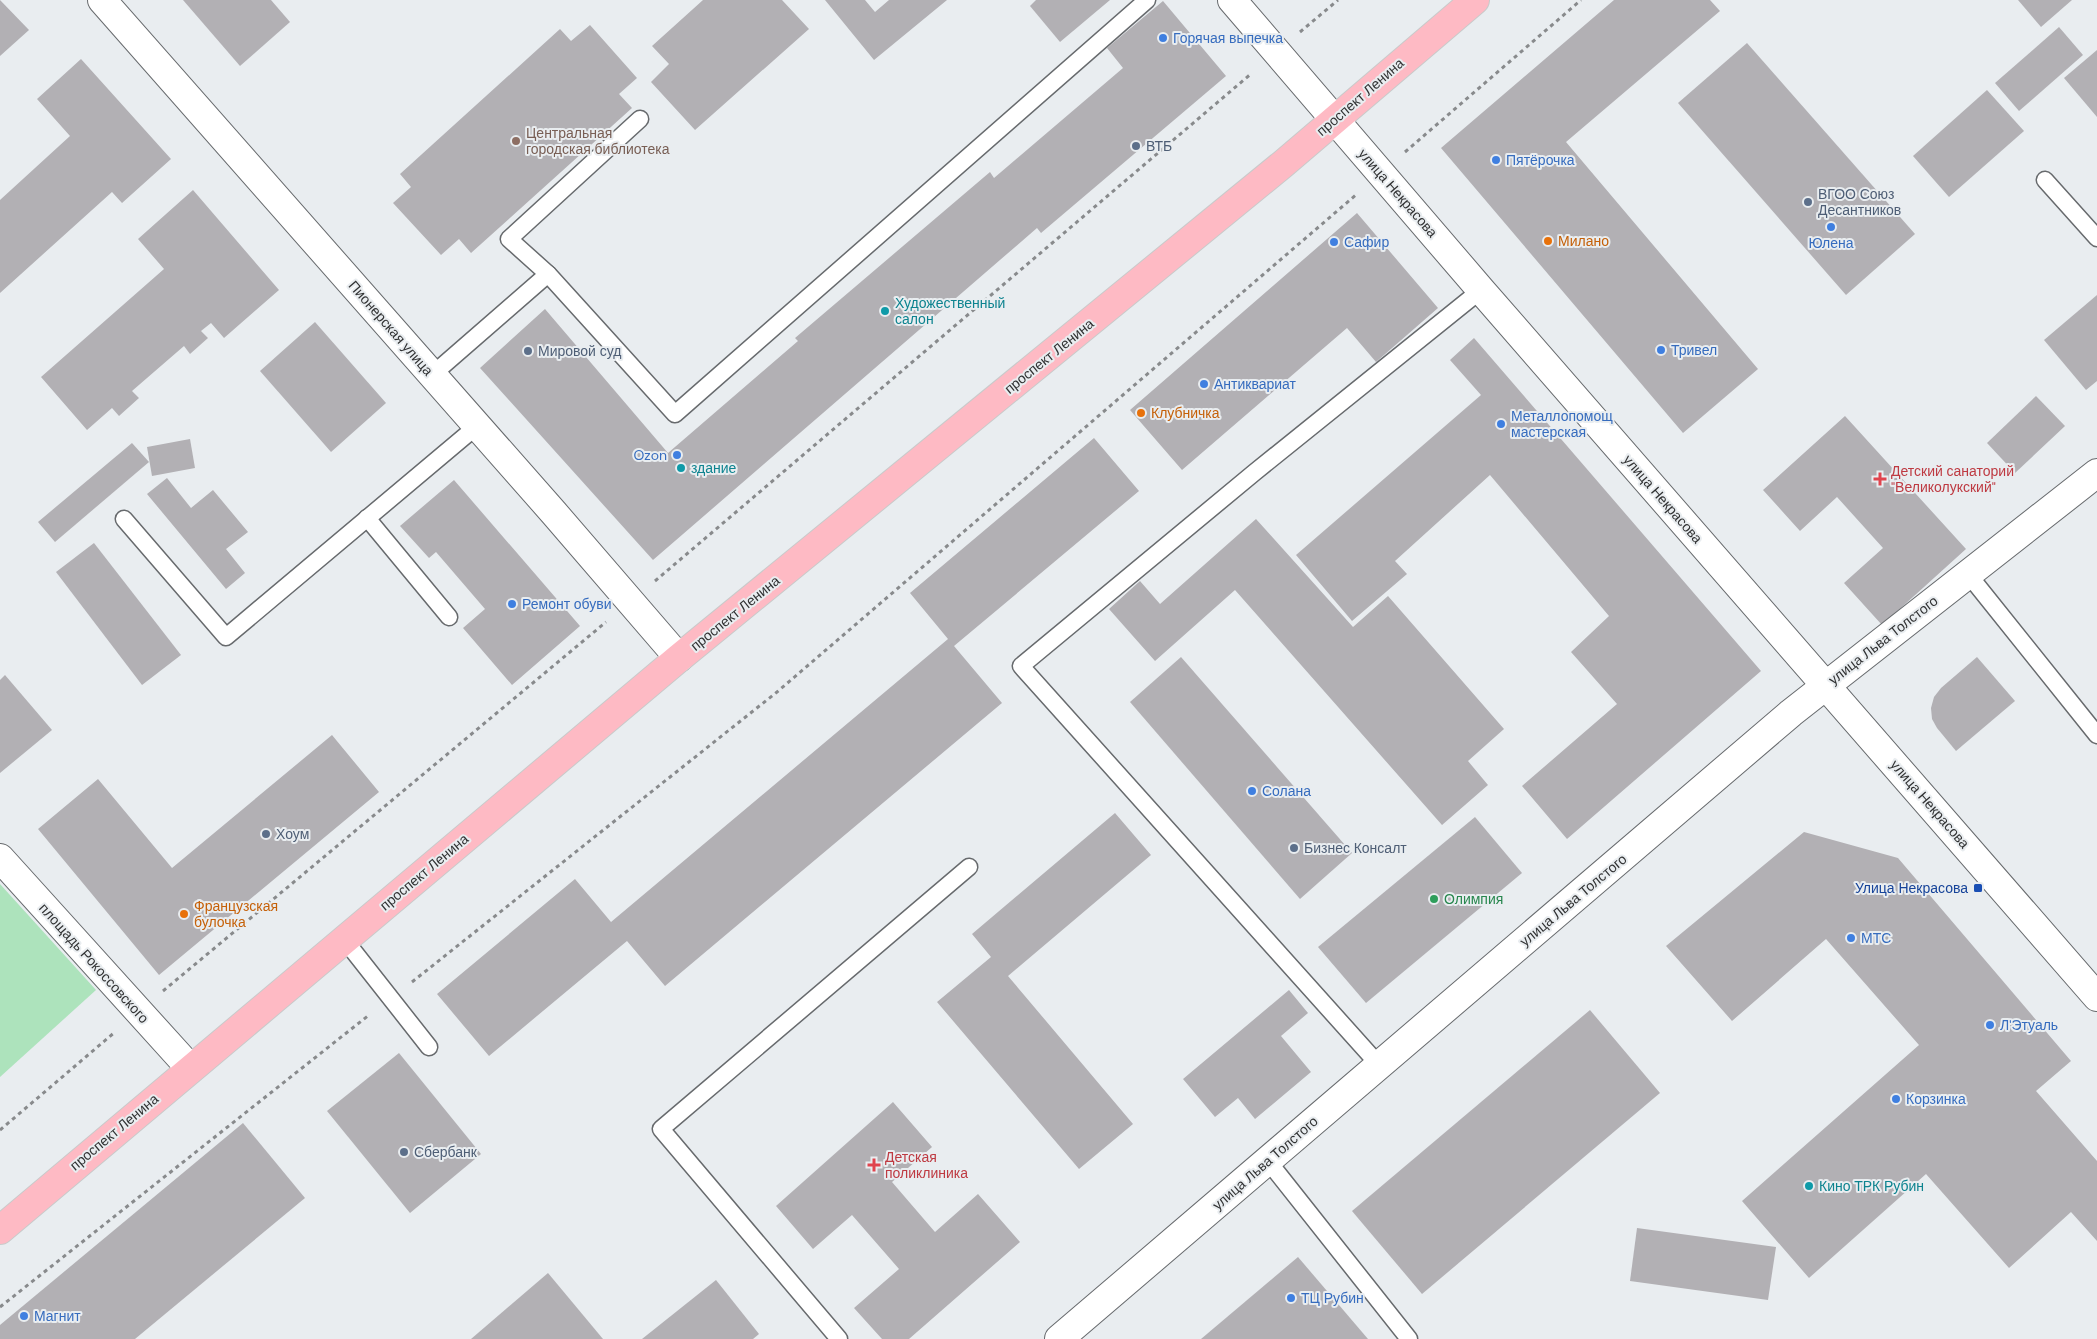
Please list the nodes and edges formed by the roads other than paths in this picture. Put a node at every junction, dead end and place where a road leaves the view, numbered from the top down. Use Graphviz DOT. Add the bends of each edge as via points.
graph roads {
  1 [pos="102,0"];
  2 [pos="1147,0"];
  3 [pos="1232,0"];
  4 [pos="1475,0"];
  5 [pos="640,119"];
  6 [pos="1334,120"];
  7 [pos="2044,180"];
  8 [pos="2097,238"];
  9 [pos="548,274"];
  10 [pos="1481,290"];
  11 [pos="432,375"];
  12 [pos="477,426"];
  13 [pos="2097,473"];
  14 [pos="367,518"];
  15 [pos="124,519"];
  16 [pos="1968,574"];
  17 [pos="449,617"];
  18 [pos="678,658"];
  19 [pos="1825,685"];
  20 [pos="2094,724"];
  21 [pos="0,858"];
  22 [pos="970,867"];
  23 [pos="344,939"];
  24 [pos="2097,997"];
  25 [pos="429,1047"];
  26 [pos="1379,1065"];
  27 [pos="190,1068"];
  28 [pos="1268,1160"];
  29 [pos="0,1230"];
  30 [pos="839,1339"];
  31 [pos="1059,1339"];
  32 [pos="1408,1339"];
  1 -- 11 [label="street, Пионерская улица"];
  2 -- 9 [label="lane" via="675,414"];
  3 -- 6 [label="street, улица Некрасова"];
  4 -- 6 [label="main road, проспект Ленина"];
  5 -- 9 [label="lane" via="508,240"];
  6 -- 10 [label="street, улица Некрасова"];
  6 -- 18 [label="main road, проспект Ленина"];
  7 -- 8 [label="lane"];
  9 -- 11 [label="lane"];
  10 -- 19 [label="street, улица Некрасова"];
  10 -- 26 [label="lane" via="1021,666"];
  11 -- 12 [label="street, Пионерская улица"];
  12 -- 14 [label="lane"];
  12 -- 18 [label="street, Пионерская улица"];
  13 -- 16 [label="street, улица Льва Толстого"];
  14 -- 15 [label="lane" via="226,637"];
  14 -- 17 [label="lane"];
  16 -- 19 [label="street, улица Льва Толстого"];
  16 -- 20 [label="lane"];
  18 -- 23 [label="main road, проспект Ленина"];
  19 -- 24 [label="street, улица Некрасова"];
  19 -- 26 [label="street, улица Льва Толстого"];
  21 -- 27 [label="street, площадь Рокоссовского"];
  22 -- 30 [label="lane" via="661,1129"];
  23 -- 25 [label="lane"];
  23 -- 27 [label="main road, проспект Ленина"];
  26 -- 28 [label="street, улица Льва Толстого"];
  27 -- 29 [label="main road, проспект Ленина"];
  28 -- 31 [label="street, улица Льва Толстого"];
  28 -- 32 [label="lane"];
}
